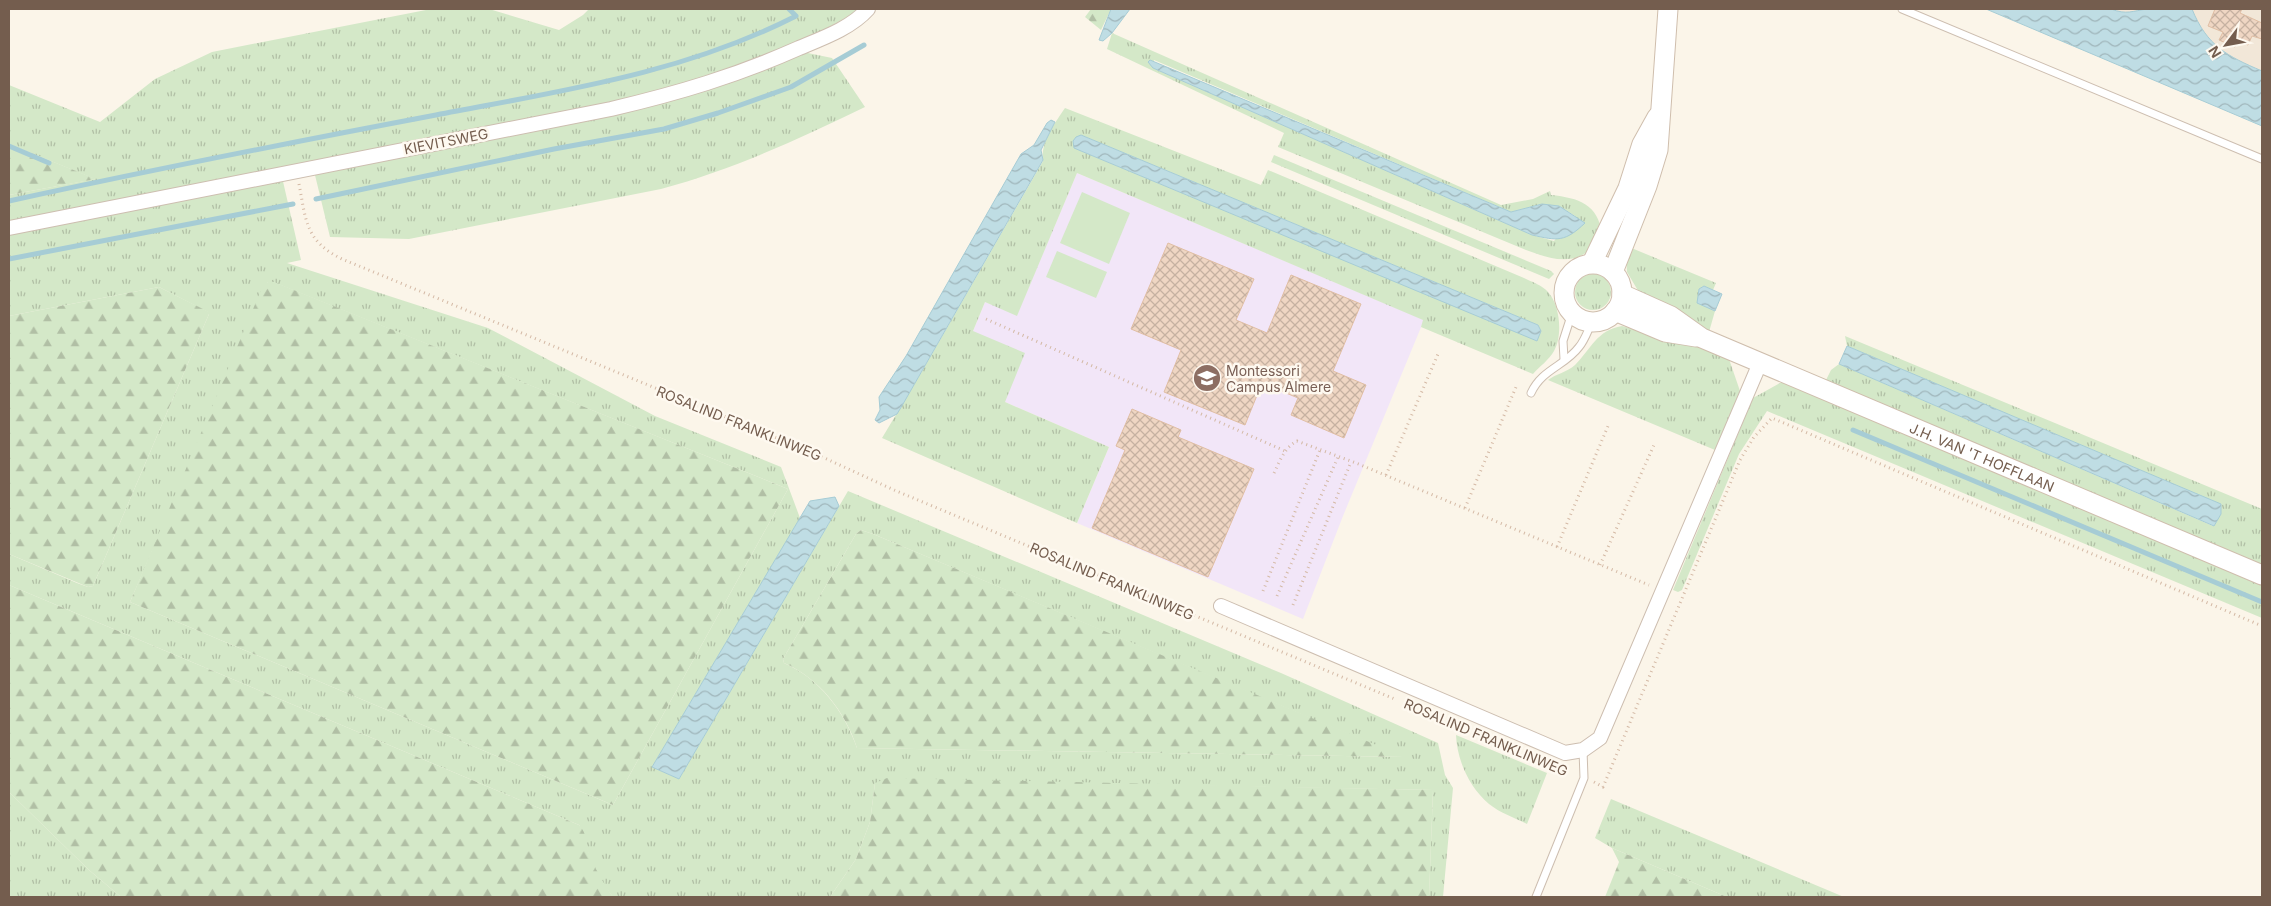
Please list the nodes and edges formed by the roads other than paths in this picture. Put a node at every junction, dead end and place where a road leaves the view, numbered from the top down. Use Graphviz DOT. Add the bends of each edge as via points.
graph roads {
  1 [pos="868,9"];
  2 [pos="1668,9"];
  3 [pos="1902,9"];
  4 [pos="1660,112"];
  5 [pos="2262,160"];
  6 [pos="9,228"];
  7 [pos="1592,263"];
  8 [pos="1613,272"];
  9 [pos="1619,303"];
  10 [pos="1572,313"];
  11 [pos="1592,322"];
  12 [pos="1564,359"];
  13 [pos="1760,362"];
  14 [pos="1531,393"];
  15 [pos="2262,575"];
  16 [pos="1221,606"];
  17 [pos="1583,750"];
  18 [pos="1536,897"];
  1 -- 6 [label="street, KIEVITSWEG" via="828,36 749,70 679,93"];
  2 -- 4 [label="street"];
  3 -- 5 [label="lane"];
  4 -- 7 [label="street" via="1642,144 1628,188"];
  4 -- 8 [label="street" via="1658,150"];
  7 -- 8 [label="street"];
  7 -- 10 [label="street" via="1572,272 1565,283 1564,298"];
  8 -- 9 [label="street" via="1622,286"];
  9 -- 11 [label="street" via="1605,319"];
  9 -- 13 [label="street, J.H. VAN 'T HOFFLAAN" via="1671,316 1702,338"];
  10 -- 11 [label="street"];
  10 -- 12 [label="lane" via="1563,341"];
  11 -- 12 [label="lane" via="1580,346"];
  12 -- 14 [label="lane" via="1536,382"];
  13 -- 15 [label="street, J.H. VAN 'T HOFFLAAN"];
  13 -- 17 [label="street, ROSALIND FRANKLINWEG" via="1600,738"];
  16 -- 17 [label="street, ROSALIND FRANKLINWEG" via="1565,753"];
  17 -- 18 [label="lane" via="1584,778"];
}
